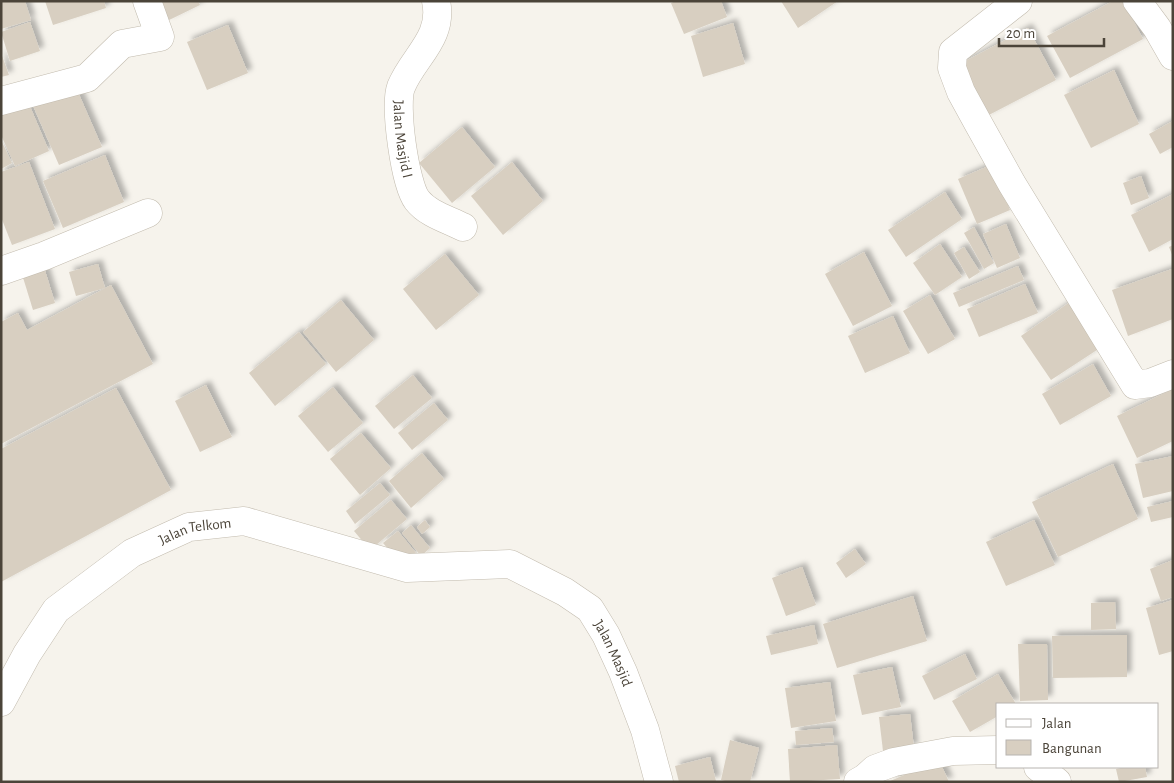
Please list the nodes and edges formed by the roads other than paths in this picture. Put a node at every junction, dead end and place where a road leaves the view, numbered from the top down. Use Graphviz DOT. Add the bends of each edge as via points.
graph roads {
  1 [pos="147,1"];
  2 [pos="436,1"];
  3 [pos="1018,1"];
  4 [pos="1137,1"];
  5 [pos="1173,56"];
  6 [pos="1,101"];
  7 [pos="148,213"];
  8 [pos="463,227"];
  9 [pos="1,271"];
  10 [pos="1173,374"];
  11 [pos="485,564"];
  12 [pos="1,702"];
  13 [pos="996,750"];
  14 [pos="1039,768"];
  15 [pos="659,782"];
  16 [pos="858,782"];
  17 [pos="1057,782"];
  1 -- 6 [label="street" via="160,36 122,44 87,78"];
  2 -- 8 [label="street, Jalan Masjid I" via="436,27 406,77 400,90 398,108 413,194 430,212"];
  3 -- 10 [label="street" via="953,52 952,68 961,92 1012,184 1135,385"];
  4 -- 5 [label="street"];
  7 -- 9 [label="street"];
  11 -- 12 [label="street, Jalan Telkom" via="407,568 244,521 189,527 132,553 56,610"];
  11 -- 15 [label="street, Jalan Masjid" via="510,564 565,592 590,609 623,672 645,730"];
  13 -- 16 [label="street" via="953,751 894,762 875,769"];
  14 -- 17 [label="street"];
}
